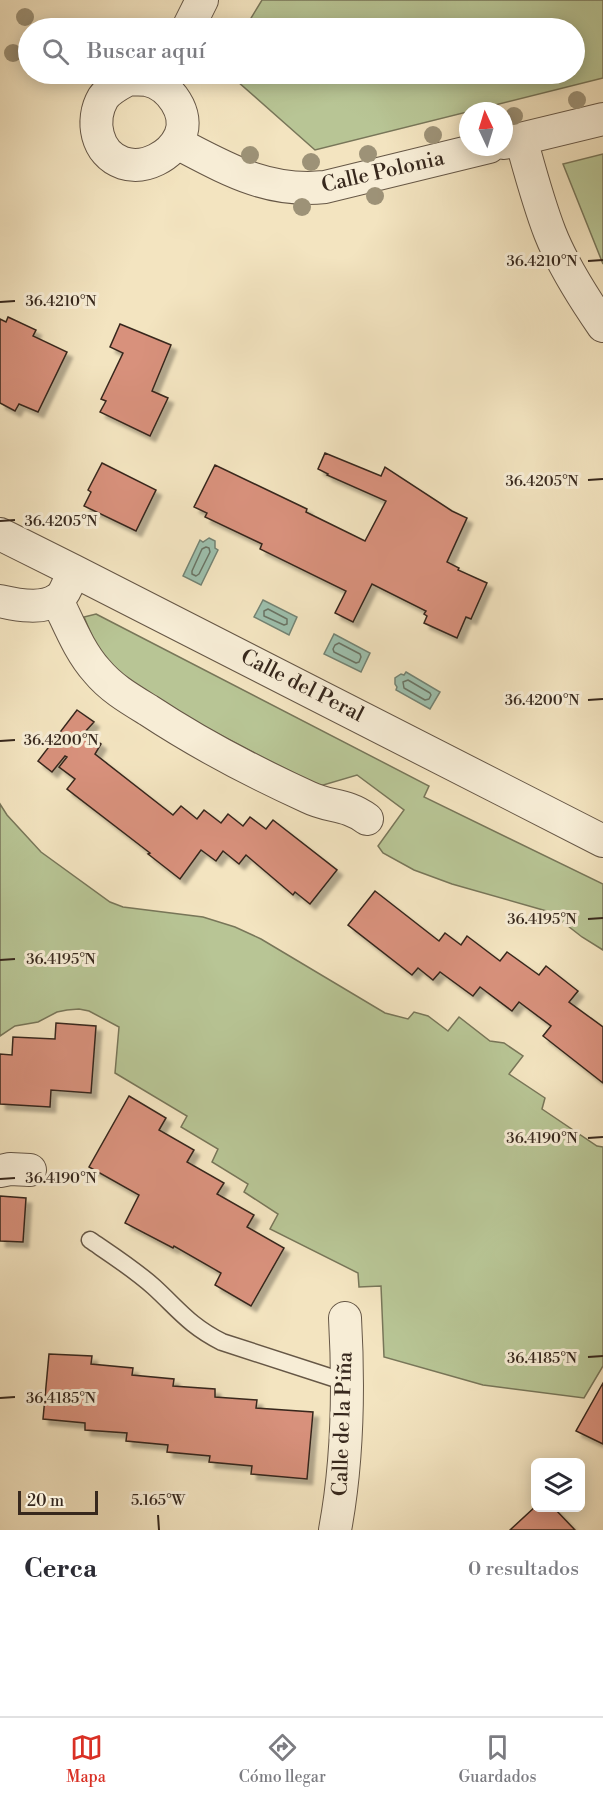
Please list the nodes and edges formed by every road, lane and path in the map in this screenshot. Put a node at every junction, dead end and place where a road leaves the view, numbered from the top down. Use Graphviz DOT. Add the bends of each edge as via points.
graph roads {
  1 [pos="202,0"];
  2 [pos="193,18"];
  3 [pos="120,84"];
  4 [pos="165,84"];
  5 [pos="603,119"];
  6 [pos="513,141"];
  7 [pos="177,143"];
  8 [pos="459,154"];
  9 [pos="603,326"];
  10 [pos="0,534"];
  11 [pos="74,571"];
  12 [pos="57,600"];
  13 [pos="0,601"];
  14 [pos="367,819"];
  15 [pos="603,841"];
  16 [pos="90,1240"];
  17 [pos="345,1318"];
  18 [pos="347,1378"];
  19 [pos="335,1530"];
  1 -- 2 [label="street"];
  3 -- 7 [label="street" via="104,96 97,112 96,131 110,156 139,165 167,154"];
  4 -- 7 [label="street" via="184,118"];
  5 -- 6 [label="street"];
  6 -- 9 [label="street" via="563,262"];
  7 -- 8 [label="street, Calle Polonia" via="260,182 305,189"];
  10 -- 11 [label="street, Calle del Peral"];
  11 -- 12 [label="street"];
  11 -- 15 [label="street, Calle del Peral"];
  12 -- 13 [label="street" via="37,605"];
  12 -- 14 [label="street" via="86,657 114,687 173,727 229,757 310,798 354,810"];
  16 -- 18 [label="lane" via="153,1286 205,1334 333,1378"];
  17 -- 18 [label="street, Calle de la Piña"];
  18 -- 19 [label="street, Calle de la Piña" via="343,1480"];
}
